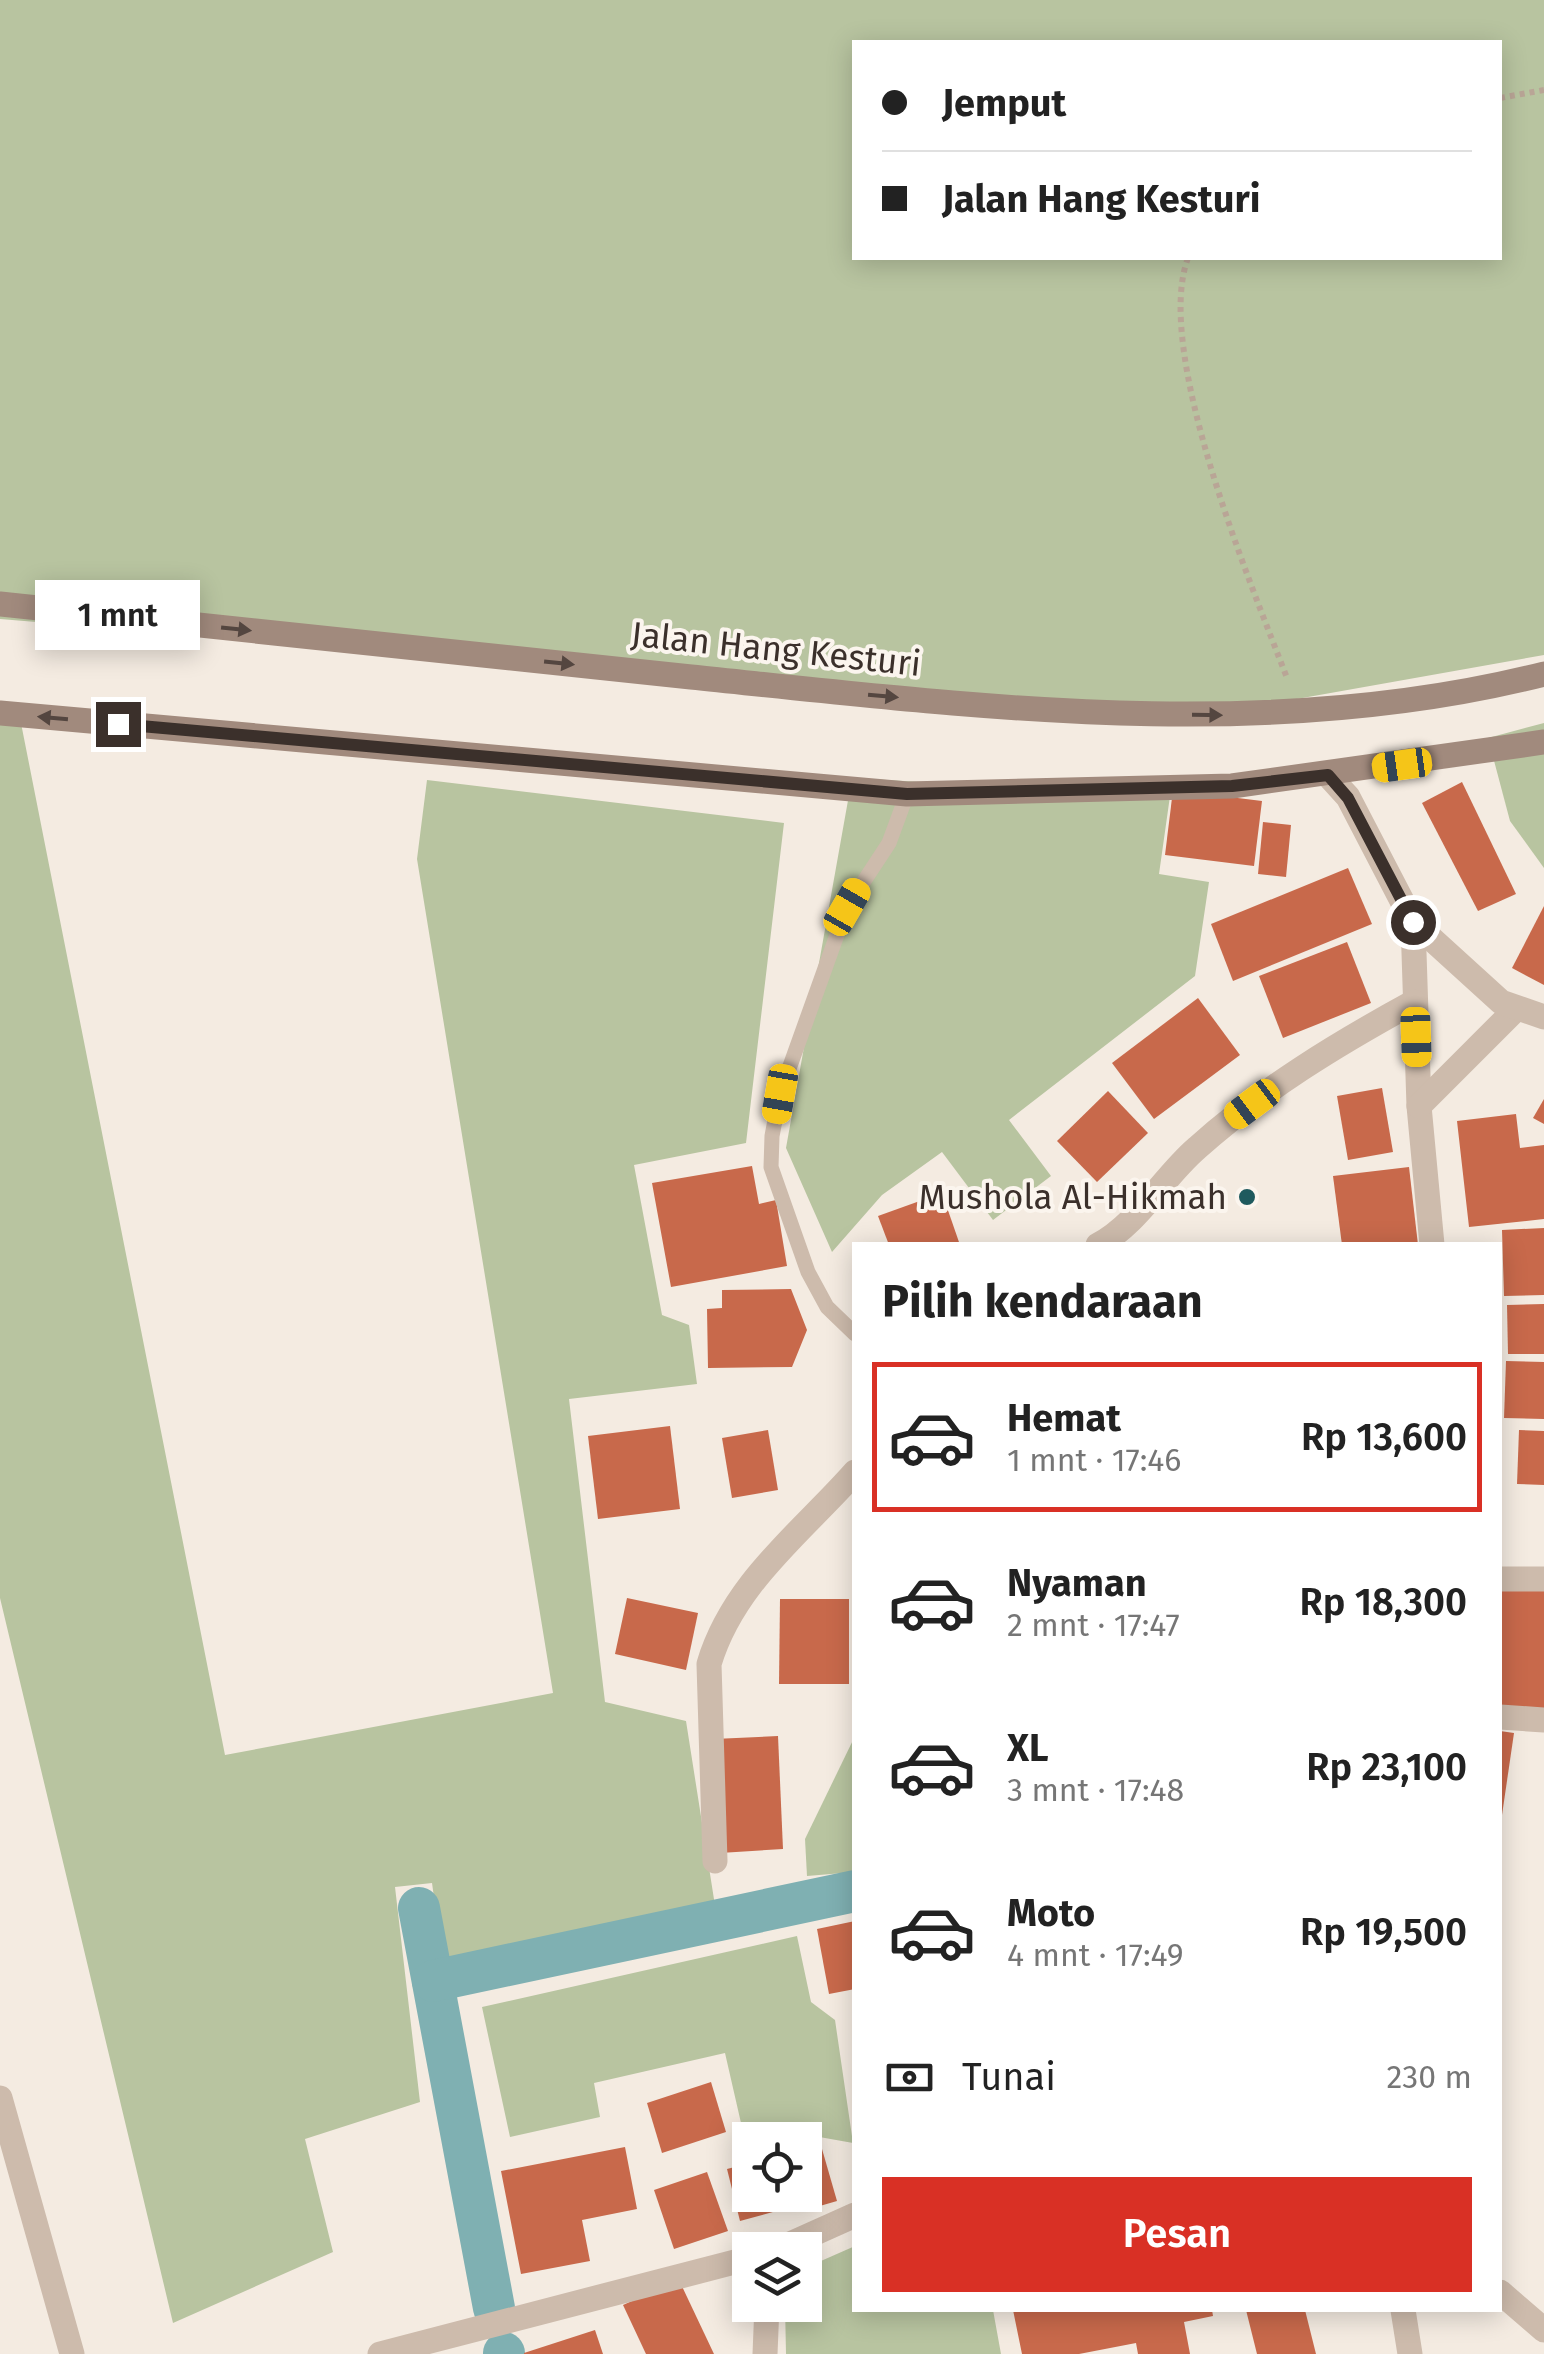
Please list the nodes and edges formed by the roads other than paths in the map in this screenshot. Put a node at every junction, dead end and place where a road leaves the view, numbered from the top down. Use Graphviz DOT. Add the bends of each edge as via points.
graph roads {
  1 [pos="0,604"];
  2 [pos="1544,674"];
  3 [pos="0,713"];
  4 [pos="1544,742"];
  5 [pos="1328,775"];
  6 [pos="907,794"];
  7 [pos="1413,922"];
  8 [pos="1414,1002"];
  9 [pos="1515,1010"];
  10 [pos="1544,1017"];
  11 [pos="1419,1106"];
  12 [pos="1115,1241"];
  13 [pos="1432,1242"];
  14 [pos="852,1331"];
  15 [pos="852,1475"];
  16 [pos="1502,1579"];
  17 [pos="1544,1579"];
  18 [pos="1502,1717"];
  19 [pos="1544,1720"];
  20 [pos="716,1861"];
  21 [pos="0,2098"];
  22 [pos="852,2216"];
  23 [pos="818,2232"];
  24 [pos="732,2263"];
  25 [pos="1502,2294"];
  26 [pos="1403,2312"];
  27 [pos="766,2322"];
  28 [pos="1544,2330"];
  29 [pos="72,2354"];
  30 [pos="380,2354"];
  31 [pos="765,2354"];
  32 [pos="1410,2354"];
  1 -- 2 [label="main road, Jalan Hang Kesturi, one-way" via="1110,713 1227,715 1401,701"];
  6 -- 3 [label="main road, one-way"];
  4 -- 5 [label="main road"];
  5 -- 6 [label="main road" via="1232,786"];
  5 -- 7 [label="street" via="1348,798"];
  6 -- 14 [label="lane" via="889,843 847,907 780,1094 772,1136 771,1166 808,1272 827,1307"];
  7 -- 8 [label="street"];
  7 -- 9 [label="street" via="1464,973"];
  8 -- 11 [label="street"];
  8 -- 12 [label="street" via="1324,1050 1225,1124"];
  9 -- 10 [label="street"];
  9 -- 11 [label="street"];
  11 -- 13 [label="street"];
  15 -- 20 [label="street" via="749,1585 716,1640 710,1664"];
  16 -- 17 [label="street"];
  18 -- 19 [label="street"];
  21 -- 29 [label="street"];
  22 -- 23 [label="street"];
  24 -- 30 [label="street"];
  25 -- 28 [label="street"];
  26 -- 32 [label="street"];
  27 -- 31 [label="street"];
}
